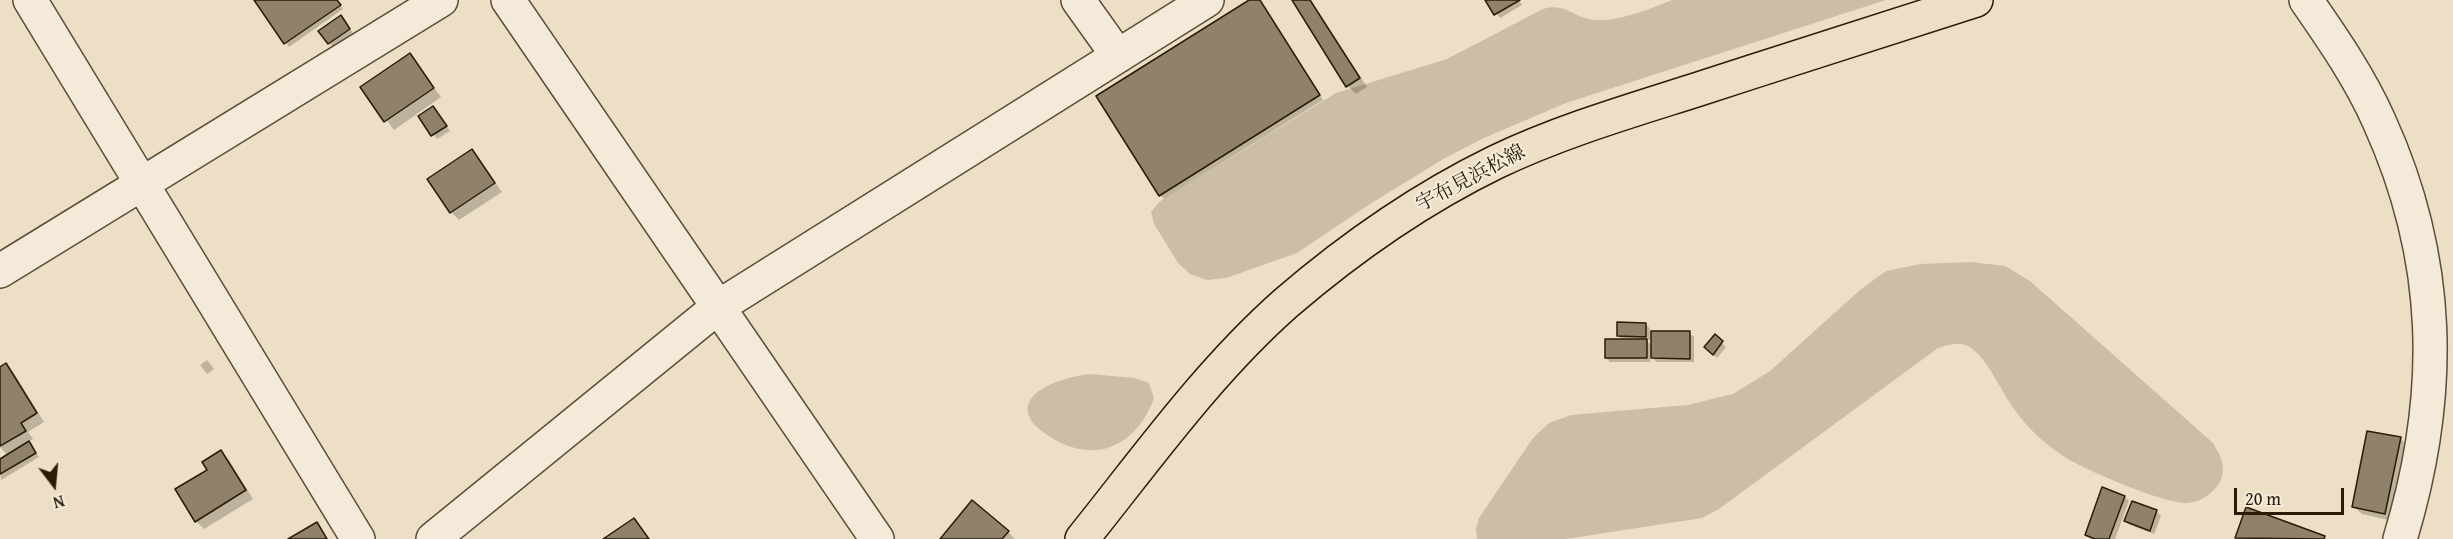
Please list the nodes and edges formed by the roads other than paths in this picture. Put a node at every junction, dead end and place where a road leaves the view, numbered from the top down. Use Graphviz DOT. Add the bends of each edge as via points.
graph roads {
  1 [pos="30,0"];
  2 [pos="441,0"];
  3 [pos="508,0"];
  4 [pos="1078,0"];
  5 [pos="1207,0"];
  6 [pos="1976,0"];
  7 [pos="2306,0"];
  8 [pos="1118,56"];
  9 [pos="142,183"];
  10 [pos="0,271"];
  11 [pos="718,307"];
  12 [pos="358,539"];
  13 [pos="433,539"];
  14 [pos="877,539"];
  15 [pos="1082,539"];
  16 [pos="2400,539"];
  1 -- 9 [label="street"];
  2 -- 9 [label="street"];
  3 -- 11 [label="street"];
  4 -- 8 [label="street"];
  5 -- 8 [label="street"];
  6 -- 15 [label="main road, 宇布見浜松線" via="1575,129 1497,162 1421,204 1350,251 1253,335 1195,398"];
  7 -- 16 [label="street" via="2357,77 2379,120 2398,165 2423,259 2430,327 2429,405 2423,453"];
  8 -- 11 [label="street"];
  9 -- 10 [label="street"];
  9 -- 12 [label="street"];
  11 -- 13 [label="street"];
  11 -- 14 [label="street"];
}
